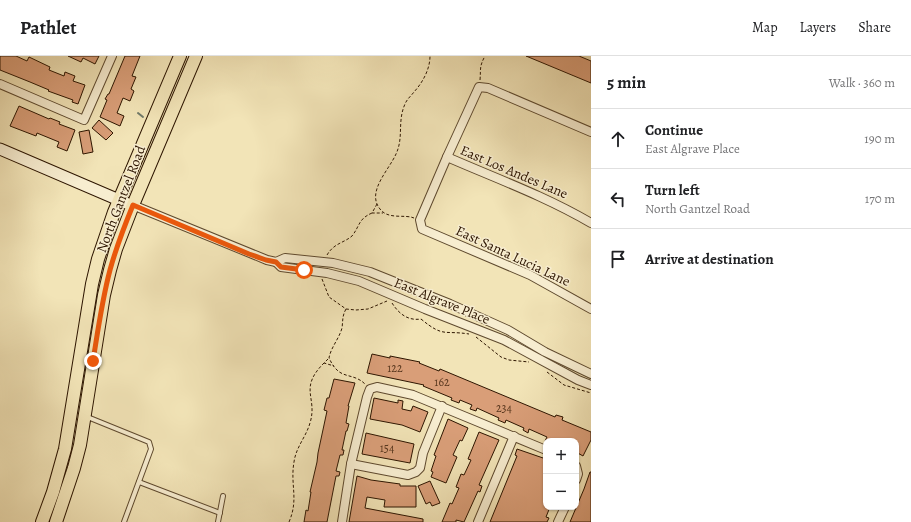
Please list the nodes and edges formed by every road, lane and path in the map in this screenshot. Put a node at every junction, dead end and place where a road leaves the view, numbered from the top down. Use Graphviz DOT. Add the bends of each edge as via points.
graph roads {
  1 [pos="112,56"];
  2 [pos="180,56"];
  3 [pos="196,56"];
  4 [pos="430,56"];
  5 [pos="485,56"];
  6 [pos="0,84"];
  7 [pos="479,87"];
  8 [pos="591,132"];
  9 [pos="0,149"];
  10 [pos="447,158"];
  11 [pos="126,203"];
  12 [pos="377,204"];
  13 [pos="383,212"];
  14 [pos="420,220"];
  15 [pos="591,223"];
  16 [pos="276,262"];
  17 [pos="430,296"];
  18 [pos="346,309"];
  19 [pos="425,309"];
  20 [pos="591,310"];
  21 [pos="329,358"];
  22 [pos="324,364"];
  23 [pos="334,366"];
  24 [pos="591,374"];
  25 [pos="591,385"];
  26 [pos="370,389"];
  27 [pos="442,406"];
  28 [pos="85,416"];
  29 [pos="514,436"];
  30 [pos="543,449"];
  31 [pos="351,464"];
  32 [pos="139,482"];
  33 [pos="223,496"];
  34 [pos="564,510"];
  35 [pos="220,513"];
  36 [pos="42,522"];
  37 [pos="56,522"];
  38 [pos="124,522"];
  39 [pos="218,522"];
  40 [pos="289,522"];
  41 [pos="342,522"];
  42 [pos="478,522"];
  43 [pos="558,522"];
  1 -- 6 [label="street" via="84,120"];
  2 -- 11 [label="main road, North Gantzel Road"];
  3 -- 11 [label="main road, North Gantzel Road"];
  4 -- 12 [label="path" via="426,74 403,109 400,118 401,138 392,164 379,183"];
  5 -- 7 [label="path" via="479,71"];
  7 -- 8 [label="street" via="488,88"];
  7 -- 10 [label="street"];
  9 -- 11 [label="street"];
  10 -- 14 [label="street"];
  10 -- 15 [label="street, East Los Andes Lane" via="569,210"];
  11 -- 16 [label="street, East Algrave Place" via="253,256"];
  11 -- 28 [label="main road, North Gantzel Road" via="104,295"];
  11 -- 36 [label="main road, North Gantzel Road" via="105,239 95,272 66,443"];
  12 -- 13 [label="path"];
  12 -- 13 [label="path" via="372,213"];
  13 -- 14 [label="path"];
  14 -- 20 [label="street, East Santa Lucia Lane" via="422,229 530,275"];
  16 -- 17 [label="street, East Algrave Place" via="285,258 346,265"];
  16 -- 19 [label="street, East Algrave Place" via="281,267 327,273 359,281"];
  17 -- 19 [label="street"];
  17 -- 24 [label="street, East Algrave Place" via="508,330 545,352"];
  18 -- 21 [label="path" via="342,327"];
  19 -- 25 [label="street, East Algrave Place" via="504,340"];
  21 -- 22 [label="path"];
  21 -- 23 [label="path"];
  22 -- 23 [label="path"];
  22 -- 40 [label="path" via="313,376 310,386 311,421 294,462 295,499"];
  23 -- 26 [label="path" via="344,374 358,378"];
  26 -- 27 [label="street" via="376,387 393,390"];
  26 -- 31 [label="street"];
  27 -- 29 [label="street"];
  27 -- 31 [label="street" via="423,453 420,468 416,472 408,475"];
  28 -- 32 [label="lane" via="149,442 151,450"];
  28 -- 37 [label="main road, North Gantzel Road" via="74,468"];
  29 -- 30 [label="street"];
  29 -- 42 [label="street"];
  31 -- 41 [label="street"];
  32 -- 35 [label="lane"];
  32 -- 38 [label="lane"];
  33 -- 35 [label="lane"];
  34 -- 43 [label="street"];
  35 -- 39 [label="lane"];
}
